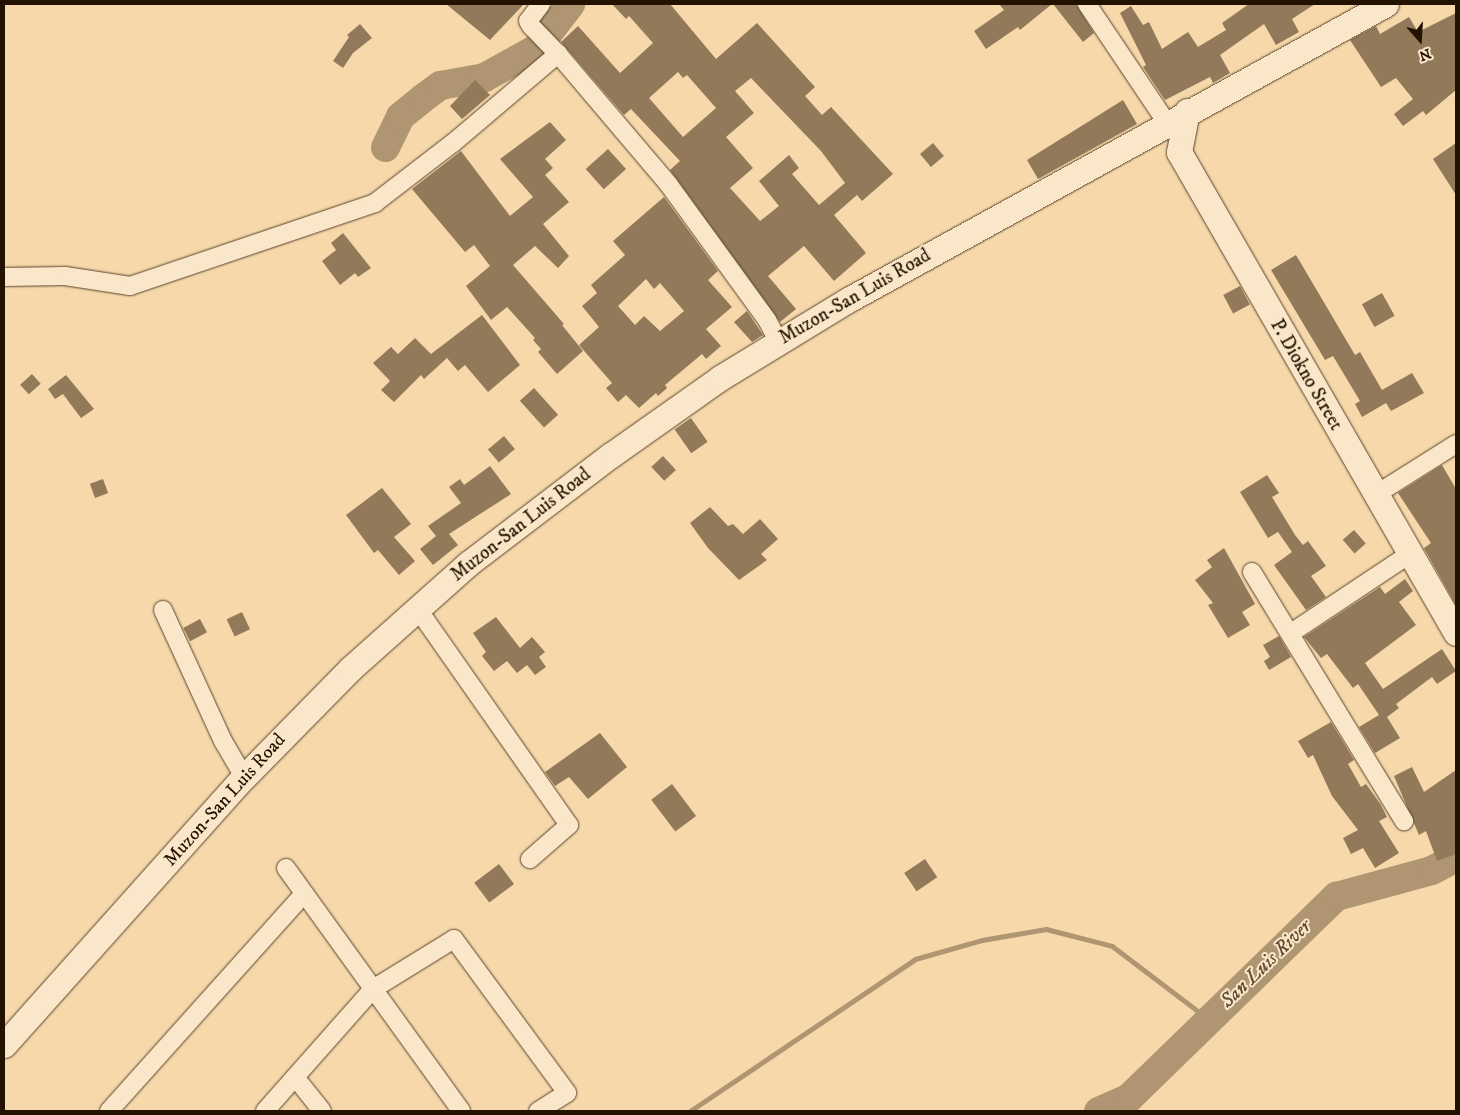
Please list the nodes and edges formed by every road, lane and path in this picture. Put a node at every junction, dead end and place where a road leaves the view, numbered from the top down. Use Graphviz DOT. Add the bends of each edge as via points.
graph roads {
  1 [pos="541,4"];
  2 [pos="1087,4"];
  3 [pos="1386,4"];
  4 [pos="554,49"];
  5 [pos="1177,117"];
  6 [pos="1144,137"];
  7 [pos="1179,152"];
  8 [pos="4,278"];
  9 [pos="778,341"];
  10 [pos="1455,447"];
  11 [pos="1375,496"];
  12 [pos="1410,554"];
  13 [pos="1252,572"];
  14 [pos="417,608"];
  15 [pos="163,610"];
  16 [pos="1291,633"];
  17 [pos="1456,633"];
  18 [pos="244,777"];
  19 [pos="1404,821"];
  20 [pos="530,859"];
  21 [pos="286,868"];
  22 [pos="304,894"];
  23 [pos="373,989"];
  24 [pos="4,1045"];
  25 [pos="295,1077"];
  26 [pos="108,1111"];
  27 [pos="265,1111"];
  28 [pos="322,1111"];
  29 [pos="461,1111"];
  30 [pos="538,1111"];
  1 -- 4 [label="street" via="528,21"];
  2 -- 5 [label="street"];
  3 -- 5 [label="main road"];
  4 -- 8 [label="street" via="453,143 375,203 130,286 65,276"];
  4 -- 9 [label="street" via="669,185 767,320"];
  5 -- 6 [label="main road"];
  5 -- 7 [label="main road"];
  6 -- 7 [label="main road"];
  6 -- 9 [label="main road, Muzon-San Luis Road"];
  7 -- 11 [label="main road, P. Diokno Street"];
  9 -- 14 [label="main road, Muzon-San Luis Road" via="611,455"];
  10 -- 11 [label="street"];
  11 -- 12 [label="main road, P. Diokno Street"];
  12 -- 16 [label="street"];
  12 -- 17 [label="main road, P. Diokno Street"];
  13 -- 16 [label="street"];
  14 -- 18 [label="main road, Muzon-San Luis Road" via="350,669"];
  14 -- 20 [label="street" via="569,825"];
  15 -- 18 [label="street" via="223,741"];
  16 -- 19 [label="street"];
  18 -- 24 [label="main road, Muzon-San Luis Road"];
  21 -- 22 [label="street"];
  22 -- 23 [label="street"];
  22 -- 26 [label="street"];
  23 -- 25 [label="street"];
  23 -- 29 [label="street"];
  23 -- 30 [label="street" via="454,939 567,1093"];
  25 -- 27 [label="street"];
  25 -- 28 [label="street"];
}
